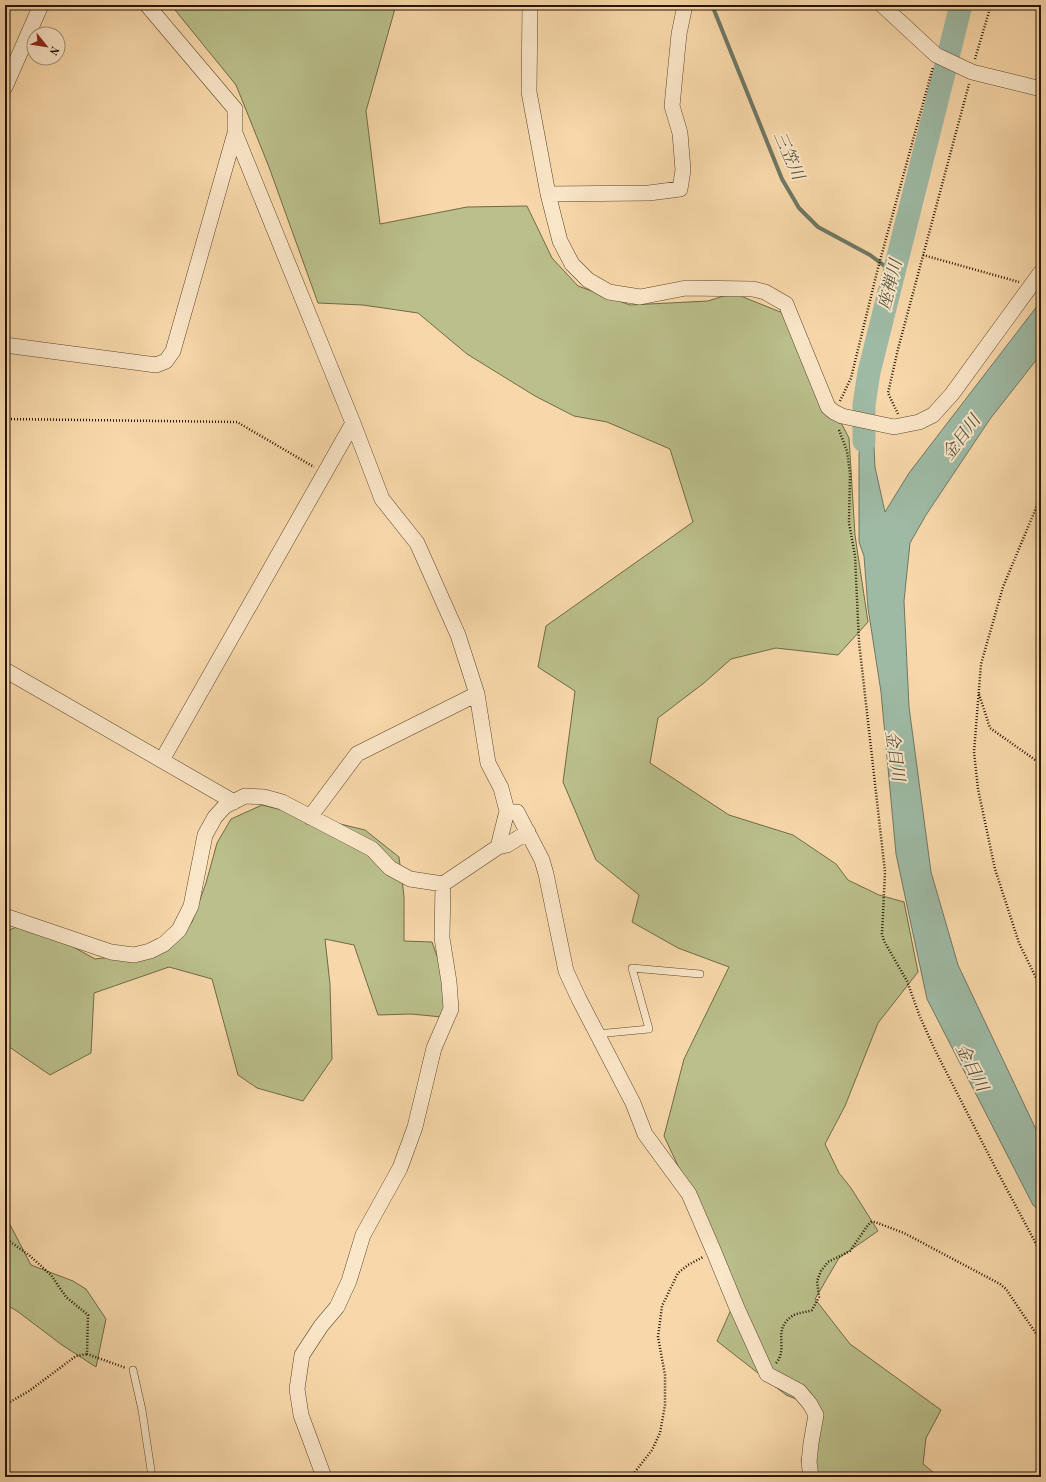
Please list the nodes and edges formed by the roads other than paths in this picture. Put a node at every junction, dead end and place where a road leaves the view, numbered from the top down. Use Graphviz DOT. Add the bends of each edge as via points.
graph roads {
  1 [pos="41,5"];
  2 [pos="147,5"];
  3 [pos="530,5"];
  4 [pos="685,5"];
  5 [pos="882,5"];
  6 [pos="5,87"];
  7 [pos="1041,89"];
  8 [pos="235,133"];
  9 [pos="548,194"];
  10 [pos="1041,272"];
  11 [pos="5,345"];
  12 [pos="353,423"];
  13 [pos="5,670"];
  14 [pos="477,694"];
  15 [pos="162,760"];
  16 [pos="234,802"];
  17 [pos="507,811"];
  18 [pos="310,816"];
  19 [pos="528,832"];
  20 [pos="498,847"];
  21 [pos="443,884"];
  22 [pos="5,916"];
  23 [pos="700,974"];
  24 [pos="597,1034"];
  25 [pos="133,1370"];
  26 [pos="152,1477"];
  27 [pos="324,1477"];
  28 [pos="811,1477"];
  1 -- 6 [label="street"];
  2 -- 8 [label="street" via="234,109"];
  3 -- 9 [label="street" via="529,92"];
  4 -- 9 [label="street" via="672,106 680,133 683,170 680,189 650,193"];
  5 -- 7 [label="street" via="936,55 972,72"];
  8 -- 11 [label="street" via="173,351 166,361 156,365 144,364"];
  8 -- 12 [label="street"];
  9 -- 10 [label="street" via="560,241 572,264 588,280 609,292 640,297 686,288 753,289 765,292 786,304 828,407 838,414 899,426 919,422 933,415 952,394"];
  12 -- 14 [label="street" via="382,499 420,550 458,635"];
  12 -- 15 [label="street"];
  13 -- 15 [label="street"];
  14 -- 17 [label="street" via="488,763 501,788"];
  14 -- 18 [label="street" via="357,754"];
  15 -- 16 [label="street"];
  16 -- 18 [label="street" via="245,796 264,797 282,802"];
  16 -- 22 [label="street" via="225,806 215,817 205,836 191,906 179,930 164,944 150,951 134,955 111,952"];
  17 -- 19 [label="street" via="517,812"];
  17 -- 20 [label="street"];
  18 -- 21 [label="street" via="372,849 390,868 410,879"];
  19 -- 20 [label="street" via="507,845"];
  19 -- 24 [label="street" via="546,874 566,971"];
  20 -- 21 [label="street"];
  21 -- 27 [label="street" via="442,938 451,1009 434,1048 415,1128 400,1168 363,1235 337,1307 302,1355 297,1389 301,1415"];
  23 -- 24 [label="lane" via="632,968 649,1029"];
  24 -- 28 [label="street" via="633,1103 645,1134 689,1194 767,1374 799,1391 816,1415 809,1462"];
  25 -- 26 [label="lane"];
}
